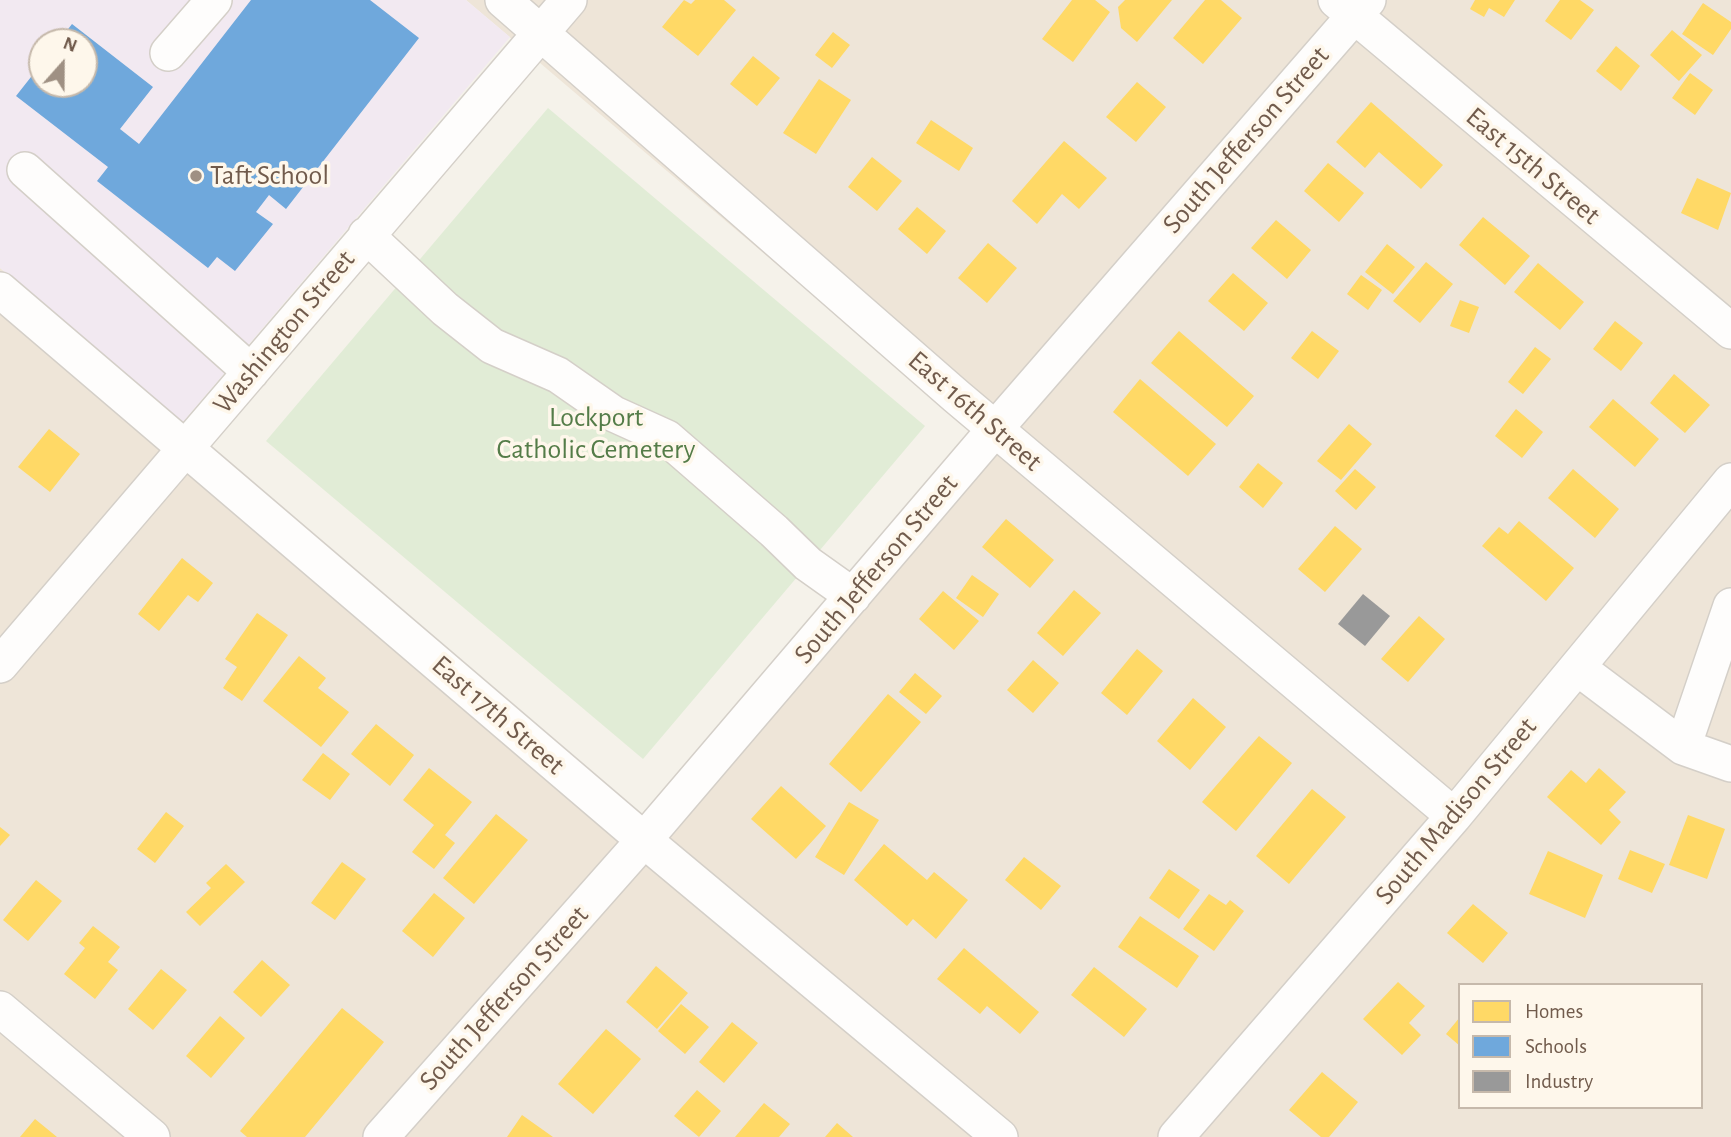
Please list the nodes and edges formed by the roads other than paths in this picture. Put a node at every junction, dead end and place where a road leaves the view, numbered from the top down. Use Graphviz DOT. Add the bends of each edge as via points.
graph roads {
  1 [pos="214,0"];
  2 [pos="503,0"];
  3 [pos="569,0"];
  4 [pos="1353,5"];
  5 [pos="541,32"];
  6 [pos="168,53"];
  7 [pos="25,170"];
  8 [pos="366,235"];
  9 [pos="0,290"];
  10 [pos="1731,331"];
  11 [pos="251,372"];
  12 [pos="995,429"];
  13 [pos="186,447"];
  14 [pos="1731,481"];
  15 [pos="853,596"];
  16 [pos="1731,606"];
  17 [pos="0,665"];
  18 [pos="1578,668"];
  19 [pos="1683,747"];
  20 [pos="1731,764"];
  21 [pos="1454,816"];
  22 [pos="644,840"];
  23 [pos="0,1009"];
  24 [pos="152,1137"];
  25 [pos="381,1137"];
  26 [pos="1000,1137"];
  27 [pos="1176,1137"];
  1 -- 6 [label="street"];
  2 -- 5 [label="street, East 16th Street"];
  3 -- 5 [label="street, Washington Street"];
  4 -- 10 [label="street, East 15th Street"];
  4 -- 12 [label="street, South Jefferson Street"];
  5 -- 8 [label="street, Washington Street"];
  5 -- 12 [label="street, East 16th Street"];
  7 -- 11 [label="street"];
  8 -- 11 [label="street, Washington Street"];
  8 -- 15 [label="street" via="445,310 492,346 558,375 614,414 667,438 808,564"];
  9 -- 13 [label="street, East 17th Street"];
  11 -- 13 [label="street, Washington Street"];
  12 -- 15 [label="street, South Jefferson Street"];
  12 -- 21 [label="street, East 16th Street"];
  13 -- 17 [label="street, Washington Street"];
  13 -- 22 [label="street, East 17th Street"];
  14 -- 18 [label="street, South Madison Street"];
  15 -- 22 [label="street, South Jefferson Street"];
  16 -- 19 [label="street"];
  18 -- 19 [label="street"];
  18 -- 21 [label="street, South Madison Street"];
  19 -- 20 [label="street"];
  21 -- 27 [label="street, South Madison Street"];
  22 -- 25 [label="street, South Jefferson Street"];
  22 -- 26 [label="street, East 17th Street"];
  23 -- 24 [label="street"];
}
